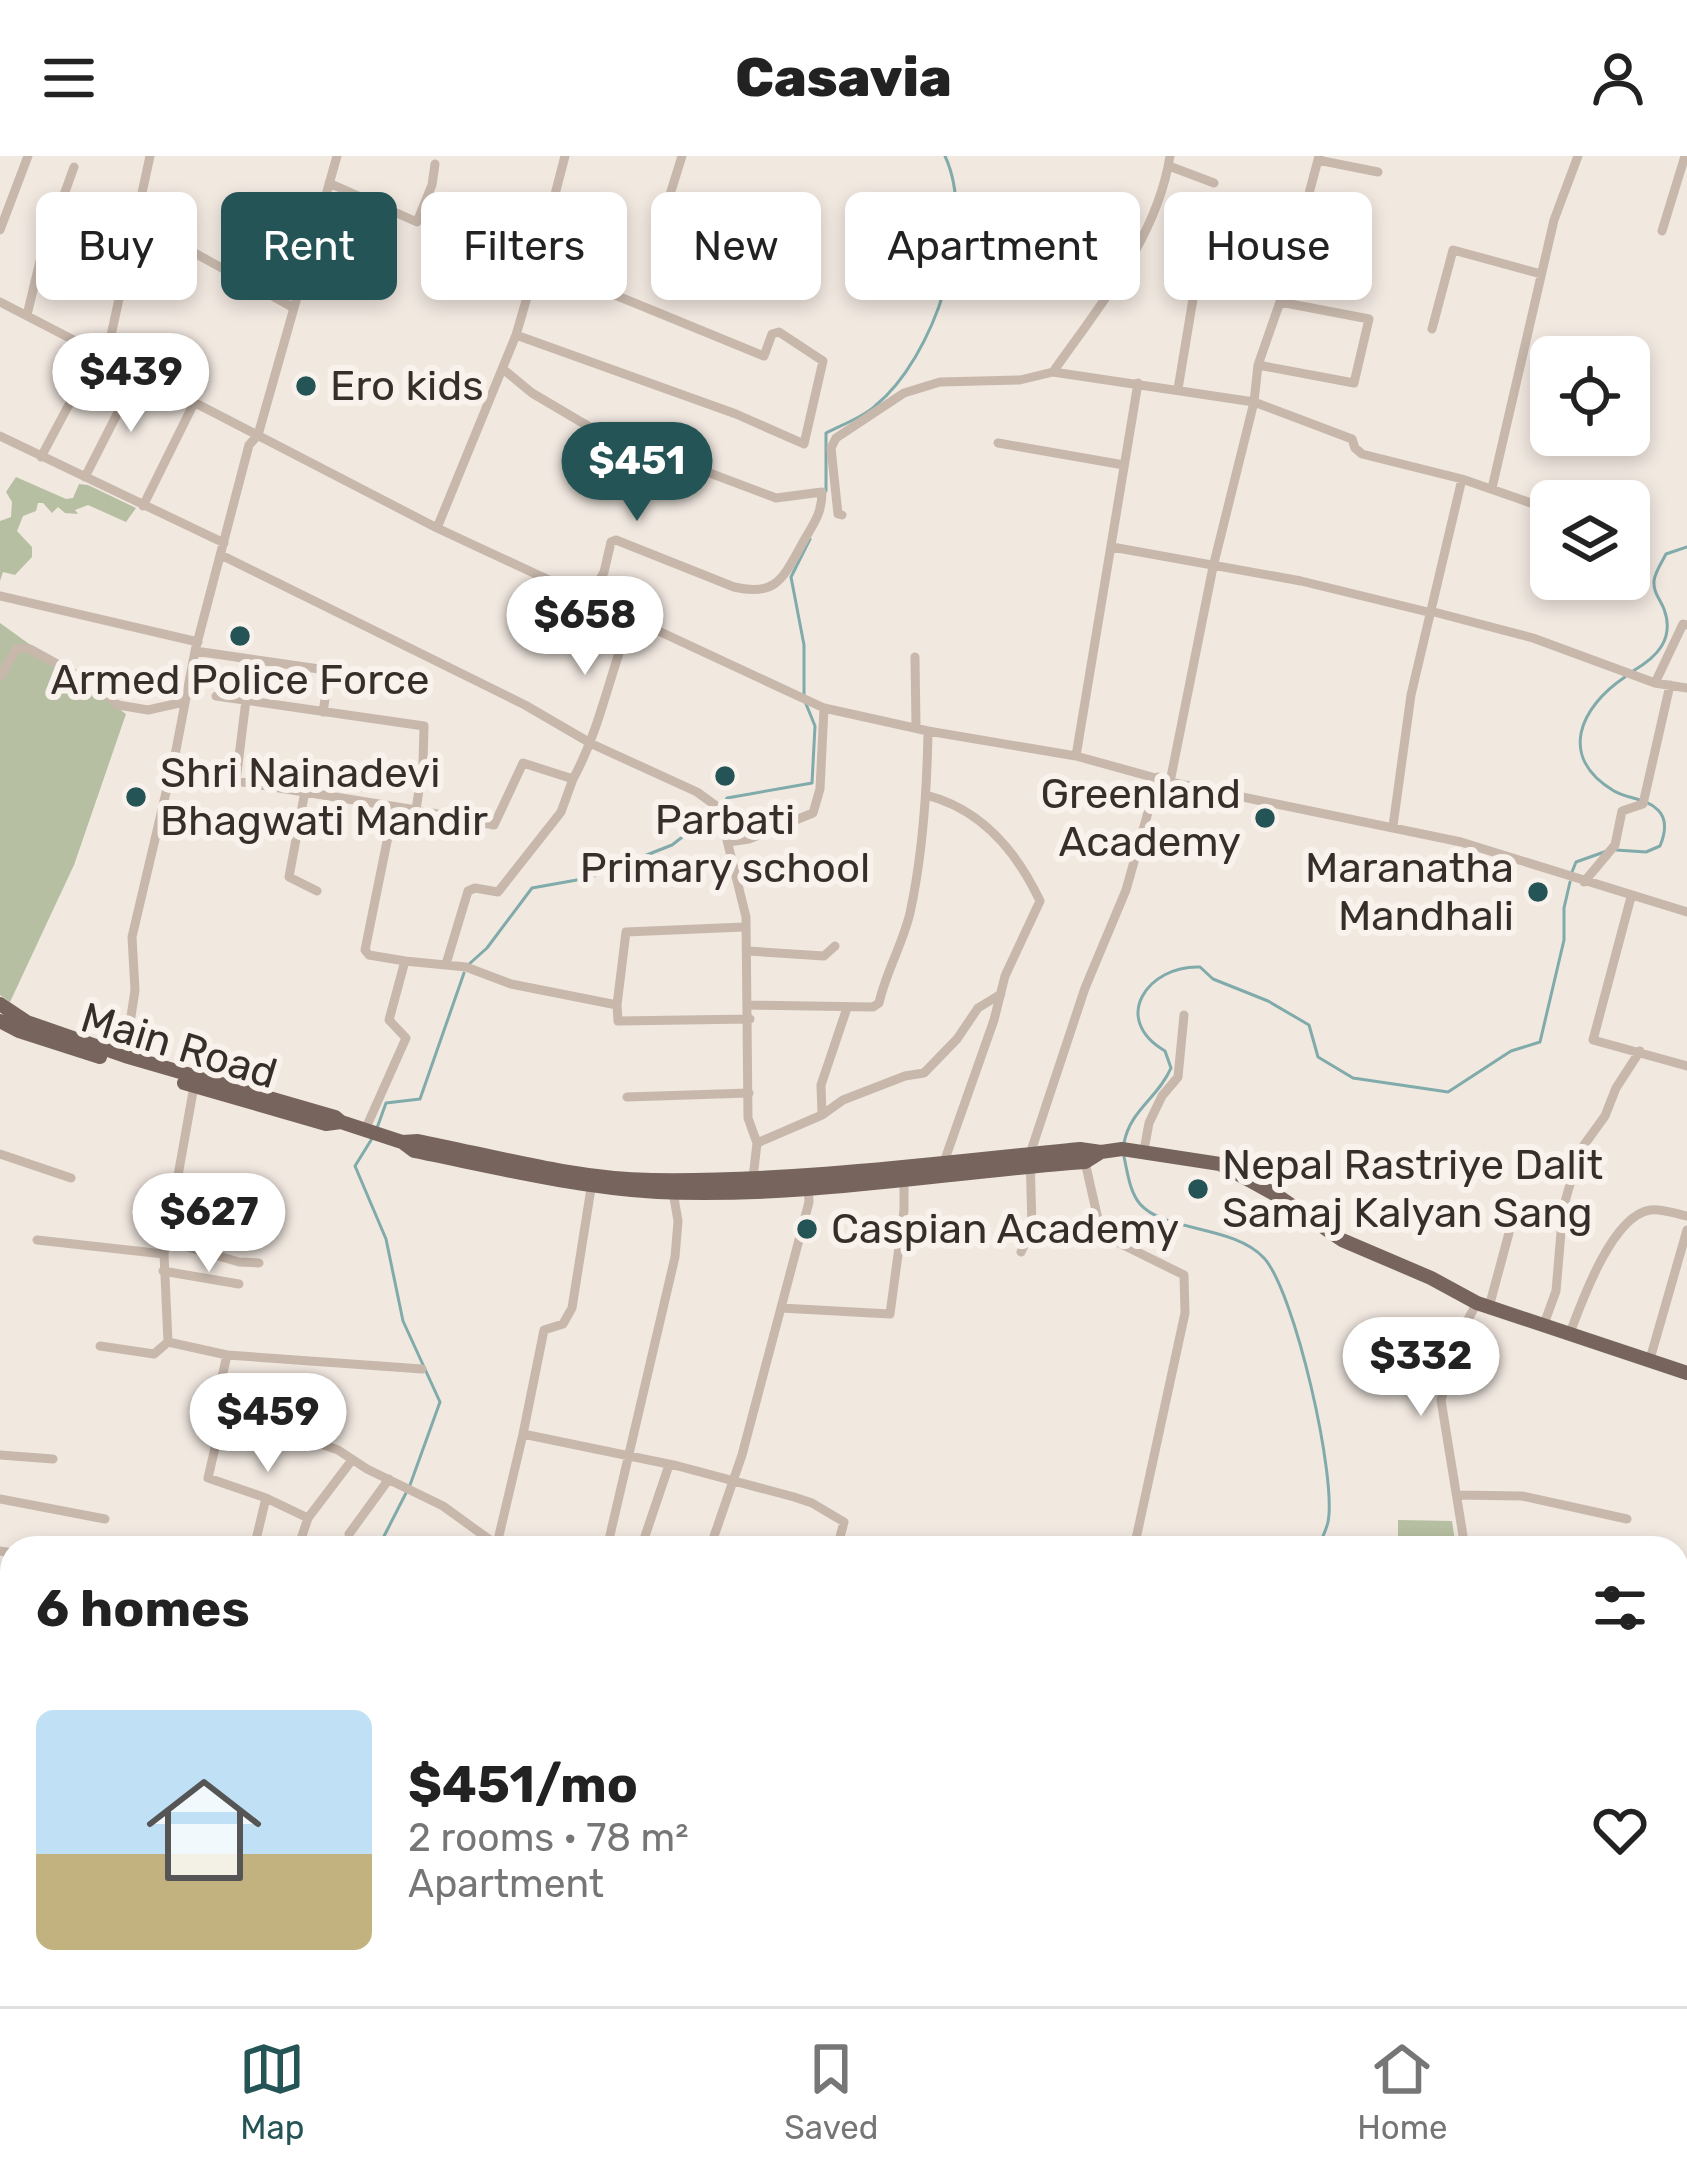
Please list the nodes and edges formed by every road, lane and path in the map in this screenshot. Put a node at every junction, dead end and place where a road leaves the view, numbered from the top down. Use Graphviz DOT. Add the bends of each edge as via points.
graph roads {
  1 [pos="28,156"];
  2 [pos="150,156"];
  3 [pos="337,156"];
  4 [pos="565,156"];
  5 [pos="682,156"];
  6 [pos="1561,156"];
  7 [pos="1685,156"];
  8 [pos="1318,158"];
  9 [pos="1577,159"];
  10 [pos="1169,161"];
  11 [pos="435,164"];
  12 [pos="74,167"];
  13 [pos="1378,172"];
  14 [pos="329,183"];
  15 [pos="1214,183"];
  16 [pos="142,192"];
  17 [pos="555,192"];
  18 [pos="671,192"];
  19 [pos="0,230"];
  20 [pos="1662,231"];
  21 [pos="197,254"];
  22 [pos="1541,274"];
  23 [pos="115,300"];
  24 [pos="526,300"];
  25 [pos="627,300"];
  26 [pos="1193,300"];
  27 [pos="0,302"];
  28 [pos="1280,302"];
  29 [pos="294,308"];
  30 [pos="27,315"];
  31 [pos="1432,329"];
  32 [pos="516,335"];
  33 [pos="102,353"];
  34 [pos="1258,365"];
  35 [pos="503,369"];
  36 [pos="1053,372"];
  37 [pos="137,373"];
  38 [pos="1138,383"];
  39 [pos="1178,389"];
  40 [pos="1253,402"];
  41 [pos="194,404"];
  42 [pos="258,435"];
  43 [pos="0,436"];
  44 [pos="998,443"];
  45 [pos="40,457"];
  46 [pos="1124,464"];
  47 [pos="85,477"];
  48 [pos="1462,479"];
  49 [pos="1492,488"];
  50 [pos="1530,502"];
  51 [pos="142,506"];
  52 [pos="842,515"];
  53 [pos="437,528"];
  54 [pos="1112,547"];
  55 [pos="223,549"];
  56 [pos="1213,567"];
  57 [pos="0,596"];
  58 [pos="589,599"];
  59 [pos="1433,612"];
  60 [pos="631,620"];
  61 [pos="1687,625"];
  62 [pos="196,646"];
  63 [pos="915,658"];
  64 [pos="0,677"];
  65 [pos="1655,683"];
  66 [pos="1670,685"];
  67 [pos="1687,688"];
  68 [pos="216,696"];
  69 [pos="246,700"];
  70 [pos="184,702"];
  71 [pos="824,708"];
  72 [pos="323,712"];
  73 [pos="916,726"];
  74 [pos="928,731"];
  75 [pos="592,744"];
  76 [pos="1076,756"];
  77 [pos="573,778"];
  78 [pos="1164,780"];
  79 [pos="305,791"];
  80 [pos="926,795"];
  81 [pos="394,807"];
  82 [pos="416,810"];
  83 [pos="1393,826"];
  84 [pos="729,842"];
  85 [pos="1584,882"];
  86 [pos="317,891"];
  87 [pos="1631,897"];
  88 [pos="1687,912"];
  89 [pos="744,928"];
  90 [pos="835,946"];
  91 [pos="748,951"];
  92 [pos="405,961"];
  93 [pos="446,964"];
  94 [pos="1001,994"];
  95 [pos="0,1004"];
  96 [pos="617,1005"];
  97 [pos="748,1005"];
  98 [pos="847,1008"];
  99 [pos="1184,1016"];
  100 [pos="750,1018"];
  101 [pos="0,1021"];
  102 [pos="1640,1051"];
  103 [pos="125,1056"];
  104 [pos="1687,1066"];
  105 [pos="194,1086"];
  106 [pos="749,1093"];
  107 [pos="627,1097"];
  108 [pos="822,1115"];
  109 [pos="340,1122"];
  110 [pos="367,1131"];
  111 [pos="757,1143"];
  112 [pos="1144,1150"];
  113 [pos="1101,1152"];
  114 [pos="0,1154"];
  115 [pos="1030,1160"];
  116 [pos="944,1162"];
  117 [pos="1084,1162"];
  118 [pos="71,1178"];
  119 [pos="753,1178"];
  120 [pos="904,1178"];
  121 [pos="592,1180"];
  122 [pos="808,1182"];
  123 [pos="673,1192"];
  124 [pos="1687,1216"];
  125 [pos="1687,1230"];
  126 [pos="1509,1233"];
  127 [pos="37,1240"];
  128 [pos="167,1241"];
  129 [pos="1021,1252"];
  130 [pos="164,1254"];
  131 [pos="259,1263"];
  132 [pos="163,1271"];
  133 [pos="239,1284"];
  134 [pos="1483,1305"];
  135 [pos="781,1308"];
  136 [pos="1544,1324"];
  137 [pos="1570,1333"];
  138 [pos="168,1342"];
  139 [pos="100,1346"];
  140 [pos="227,1355"];
  141 [pos="1650,1359"];
  142 [pos="422,1370"];
  143 [pos="1687,1373"];
  144 [pos="224,1409"];
  145 [pos="523,1434"];
  146 [pos="0,1455"];
  147 [pos="628,1456"];
  148 [pos="53,1459"];
  149 [pos="352,1460"];
  150 [pos="669,1465"];
  151 [pos="389,1479"];
  152 [pos="730,1481"];
  153 [pos="1457,1495"];
  154 [pos="266,1498"];
  155 [pos="0,1499"];
  156 [pos="308,1518"];
  157 [pos="105,1519"];
  158 [pos="1627,1519"];
  159 [pos="349,1534"];
  160 [pos="257,1536"];
  161 [pos="302,1536"];
  162 [pos="483,1536"];
  163 [pos="500,1536"];
  164 [pos="610,1536"];
  165 [pos="645,1536"];
  166 [pos="714,1536"];
  167 [pos="840,1536"];
  168 [pos="1137,1536"];
  169 [pos="1463,1536"];
  1 -- 19 [label="street"];
  2 -- 16 [label="street"];
  3 -- 14 [label="street"];
  4 -- 17 [label="street"];
  5 -- 18 [label="street"];
  6 -- 9 [label="street"];
  7 -- 20 [label="street"];
  8 -- 13 [label="street"];
  8 -- 28 [label="street"];
  9 -- 22 [label="street"];
  10 -- 15 [label="street"];
  10 -- 36 [label="street" via="1153,222"];
  11 -- 14 [label="street" via="417,222"];
  12 -- 30 [label="street"];
  14 -- 29 [label="street"];
  21 -- 29 [label="street"];
  22 -- 31 [label="street" via="1453,250"];
  22 -- 49 [label="street"];
  23 -- 33 [label="street"];
  24 -- 32 [label="street"];
  25 -- 32 [label="street" via="764,356 779,332 813,352 823,361 804,444"];
  26 -- 39 [label="street"];
  27 -- 30 [label="street"];
  28 -- 34 [label="street"];
  28 -- 34 [label="street" via="1369,319 1354,383"];
  29 -- 42 [label="street"];
  30 -- 33 [label="street"];
  32 -- 35 [label="street"];
  33 -- 37 [label="street"];
  33 -- 45 [label="street"];
  34 -- 40 [label="street"];
  35 -- 53 [label="street"];
  35 -- 58 [label="street" via="593,429 776,498 822,492 822,513 777,584 754,592 734,587 616,540"];
  36 -- 38 [label="street"];
  36 -- 52 [label="street" via="940,382 904,393 836,438"];
  37 -- 41 [label="street"];
  37 -- 47 [label="street"];
  38 -- 39 [label="street"];
  38 -- 46 [label="street"];
  39 -- 40 [label="street"];
  40 -- 48 [label="street" via="1352,439 1362,454"];
  40 -- 56 [label="street"];
  41 -- 42 [label="street"];
  41 -- 51 [label="street"];
  42 -- 53 [label="street"];
  42 -- 55 [label="street"];
  43 -- 45 [label="street"];
  44 -- 46 [label="street"];
  45 -- 47 [label="street"];
  46 -- 54 [label="street"];
  47 -- 51 [label="street"];
  48 -- 49 [label="street"];
  48 -- 59 [label="street"];
  49 -- 50 [label="street"];
  51 -- 55 [label="street"];
  53 -- 58 [label="street"];
  54 -- 56 [label="street"];
  54 -- 76 [label="street"];
  55 -- 62 [label="street"];
  55 -- 75 [label="street"];
  56 -- 59 [label="street"];
  56 -- 78 [label="street"];
  57 -- 62 [label="street"];
  58 -- 60 [label="street"];
  59 -- 65 [label="street"];
  59 -- 83 [label="street"];
  60 -- 71 [label="street"];
  60 -- 75 [label="street"];
  61 -- 65 [label="street"];
  62 -- 70 [label="street"];
  62 -- 72 [label="street" via="326,670"];
  63 -- 73 [label="street"];
  64 -- 70 [label="street" via="17,649 29,649 118,705 148,710"];
  65 -- 66 [label="street"];
  66 -- 67 [label="street"];
  66 -- 85 [label="street" via="1643,803 1622,811 1615,845"];
  68 -- 69 [label="street"];
  69 -- 72 [label="street"];
  69 -- 79 [label="street" via="236,781"];
  70 -- 103 [label="street" via="132,938 135,990"];
  71 -- 73 [label="street"];
  71 -- 84 [label="street" via="813,813"];
  72 -- 82 [label="street" via="424,726"];
  73 -- 74 [label="street"];
  74 -- 76 [label="street"];
  74 -- 80 [label="street"];
  75 -- 77 [label="street"];
  75 -- 84 [label="street" via="697,791 719,808"];
  76 -- 78 [label="street"];
  77 -- 82 [label="street" via="523,763 494,825"];
  77 -- 93 [label="street" via="561,812 498,892 468,891"];
  78 -- 83 [label="street"];
  78 -- 115 [label="street"];
  79 -- 81 [label="street"];
  79 -- 86 [label="street" via="289,877"];
  80 -- 94 [label="street" via="983,820 1040,902"];
  80 -- 98 [label="street" via="909,919 878,1003"];
  81 -- 82 [label="street"];
  81 -- 92 [label="street" via="365,950"];
  83 -- 85 [label="street"];
  84 -- 89 [label="street"];
  85 -- 87 [label="street"];
  87 -- 88 [label="street"];
  87 -- 102 [label="street" via="1593,1040"];
  89 -- 91 [label="street"];
  89 -- 96 [label="street" via="626,932"];
  90 -- 91 [label="street" via="824,956"];
  91 -- 97 [label="street"];
  92 -- 93 [label="street"];
  92 -- 110 [label="street" via="389,1020 406,1037"];
  93 -- 96 [label="street"];
  94 -- 108 [label="street" via="978,1009 924,1073"];
  94 -- 116 [label="street"];
  95 -- 103 [label="main road" via="27,1022"];
  96 -- 100 [label="street" via="618,1021"];
  97 -- 98 [label="street"];
  97 -- 100 [label="street"];
  98 -- 108 [label="street" via="821,1085"];
  99 -- 112 [label="street" via="1178,1077 1149,1123"];
  100 -- 106 [label="street"];
  101 -- 105 [label="main road, Main Road"];
  102 -- 104 [label="street"];
  102 -- 136 [label="street" via="1572,1177"];
  103 -- 109 [label="main road"];
  105 -- 109 [label="main road, Main Road"];
  105 -- 128 [label="street"];
  106 -- 107 [label="street"];
  106 -- 111 [label="street"];
  108 -- 111 [label="street"];
  109 -- 110 [label="main road"];
  110 -- 121 [label="main road"];
  111 -- 119 [label="street"];
  112 -- 113 [label="main road"];
  112 -- 134 [label="main road" via="1220,1164 1342,1240"];
  113 -- 115 [label="main road"];
  113 -- 117 [label="main road"];
  114 -- 118 [label="street"];
  115 -- 116 [label="main road"];
  115 -- 117 [label="main road"];
  115 -- 120 [label="main road"];
  115 -- 129 [label="street" via="1032,1228"];
  116 -- 122 [label="main road"];
  117 -- 168 [label="street" via="1109,1238 1184,1275 1185,1312"];
  119 -- 121 [label="main road"];
  119 -- 122 [label="main road"];
  120 -- 122 [label="main road"];
  120 -- 135 [label="street" via="890,1315"];
  121 -- 123 [label="main road"];
  121 -- 145 [label="street" via="572,1308 568,1320 544,1330"];
  122 -- 123 [label="main road"];
  122 -- 135 [label="street"];
  123 -- 147 [label="street" via="675,1257"];
  124 -- 137 [label="street" via="1650,1210 1631,1218 1592,1276"];
  125 -- 141 [label="street"];
  126 -- 134 [label="street"];
  127 -- 130 [label="street"];
  128 -- 130 [label="street"];
  128 -- 131 [label="street"];
  130 -- 132 [label="street"];
  132 -- 133 [label="street"];
  132 -- 138 [label="street"];
  134 -- 136 [label="main road"];
  134 -- 153 [label="street" via="1461,1332 1441,1400"];
  135 -- 152 [label="street"];
  136 -- 137 [label="main road"];
  137 -- 141 [label="main road"];
  138 -- 139 [label="street" via="154,1354"];
  138 -- 140 [label="street"];
  140 -- 142 [label="street"];
  140 -- 144 [label="street" via="216,1404"];
  141 -- 143 [label="main road"];
  144 -- 149 [label="street"];
  144 -- 154 [label="street" via="208,1478"];
  145 -- 147 [label="street"];
  145 -- 163 [label="street"];
  146 -- 148 [label="street"];
  147 -- 150 [label="street"];
  147 -- 164 [label="street"];
  149 -- 151 [label="street"];
  149 -- 156 [label="street"];
  150 -- 152 [label="street"];
  150 -- 165 [label="street"];
  151 -- 159 [label="street"];
  151 -- 162 [label="street"];
  152 -- 166 [label="street"];
  152 -- 167 [label="street" via="835,1514 844,1522"];
  153 -- 158 [label="street" via="1522,1496"];
  153 -- 169 [label="street"];
  154 -- 156 [label="street"];
  154 -- 160 [label="street"];
  155 -- 157 [label="street"];
  156 -- 161 [label="street"];
}
